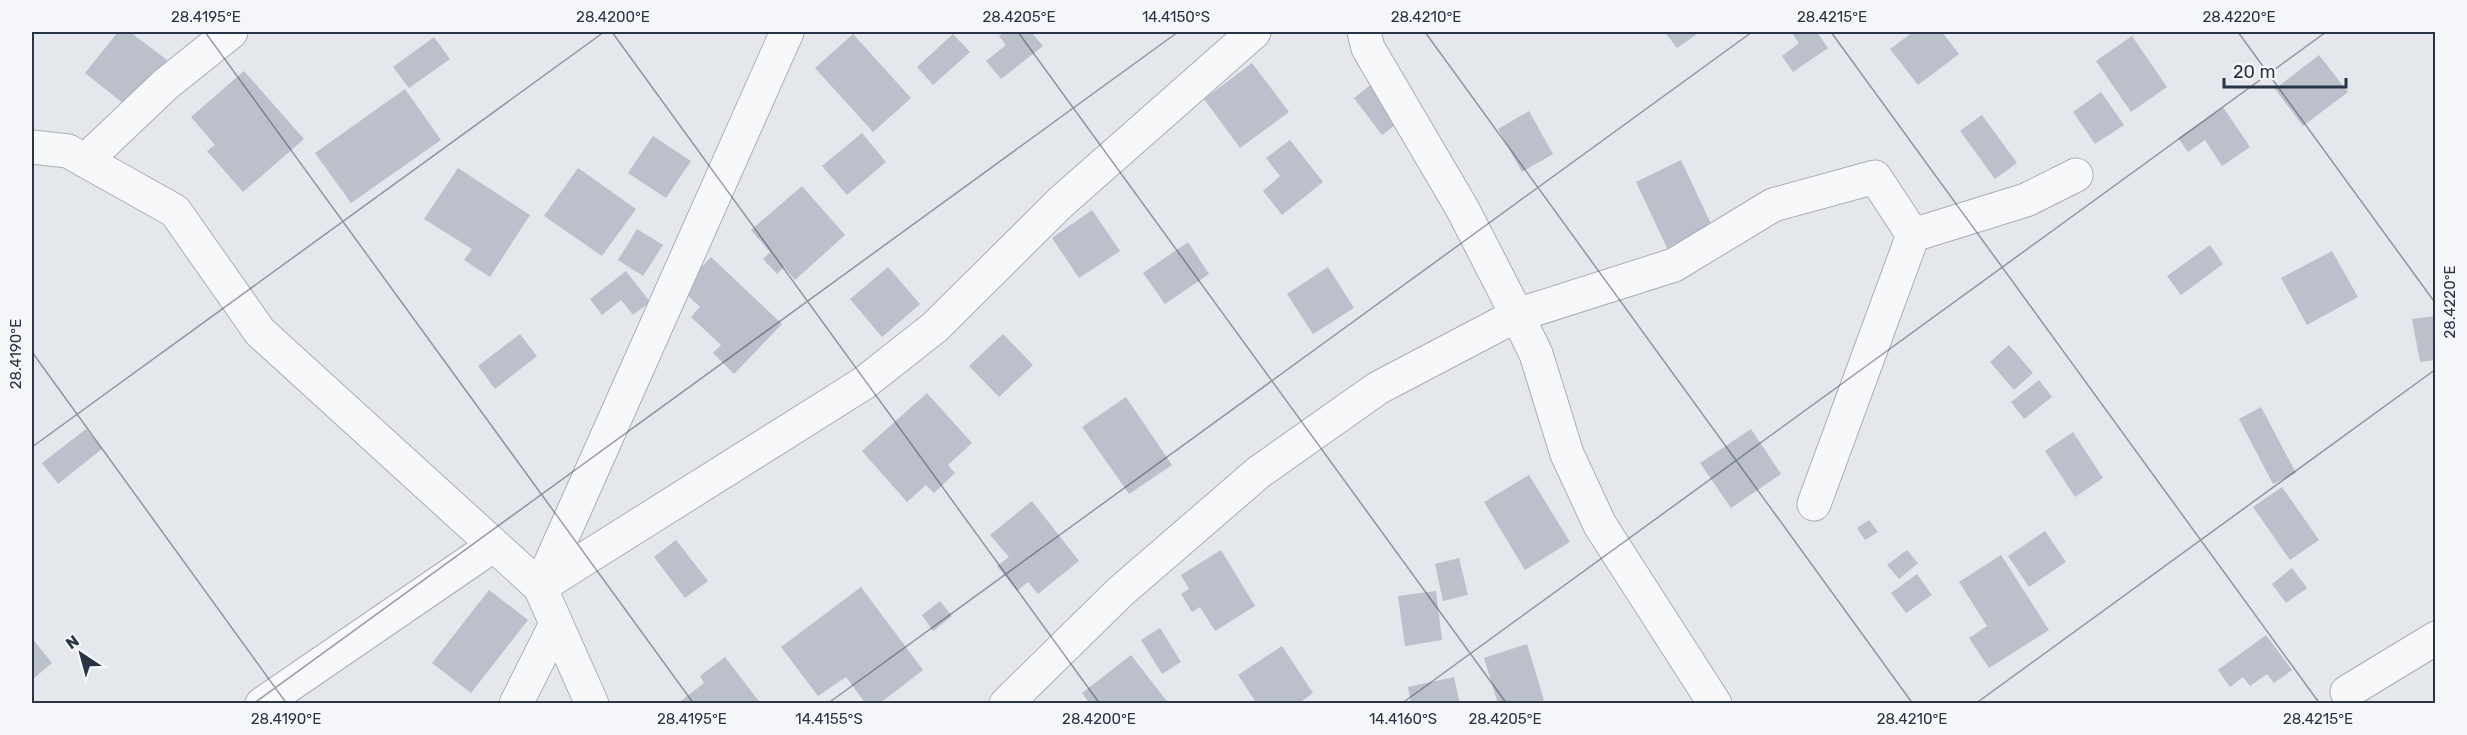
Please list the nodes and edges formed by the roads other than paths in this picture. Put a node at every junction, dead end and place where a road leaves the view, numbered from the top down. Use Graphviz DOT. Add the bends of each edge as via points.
graph roads {
  1 [pos="231,32"];
  2 [pos="787,32"];
  3 [pos="1254,32"];
  4 [pos="1364,32"];
  5 [pos="32,147"];
  6 [pos="85,160"];
  7 [pos="2076,175"];
  8 [pos="1913,235"];
  9 [pos="1517,315"];
  10 [pos="1814,504"];
  11 [pos="494,545"];
  12 [pos="540,587"];
  13 [pos="556,624"];
  14 [pos="2436,638"];
  15 [pos="2348,692"];
  16 [pos="262,704"];
  17 [pos="516,704"];
  18 [pos="592,704"];
  19 [pos="1006,704"];
  20 [pos="1715,704"];
  1 -- 6 [label="street" via="166,84"];
  2 -- 12 [label="street"];
  3 -- 12 [label="street" via="1061,202 935,327 864,383"];
  4 -- 9 [label="street" via="1374,60 1462,208"];
  5 -- 6 [label="street" via="68,151"];
  6 -- 11 [label="street" via="175,211 260,332"];
  7 -- 8 [label="street" via="2026,200"];
  8 -- 9 [label="street" via="1875,177 1773,205 1674,265"];
  8 -- 10 [label="street"];
  9 -- 19 [label="street" via="1378,388 1259,472 1120,592"];
  9 -- 20 [label="street" via="1536,354 1567,454 1600,525"];
  11 -- 12 [label="street"];
  11 -- 16 [label="street"];
  12 -- 13 [label="street"];
  13 -- 17 [label="street"];
  13 -- 18 [label="street"];
  14 -- 15 [label="street"];
}
